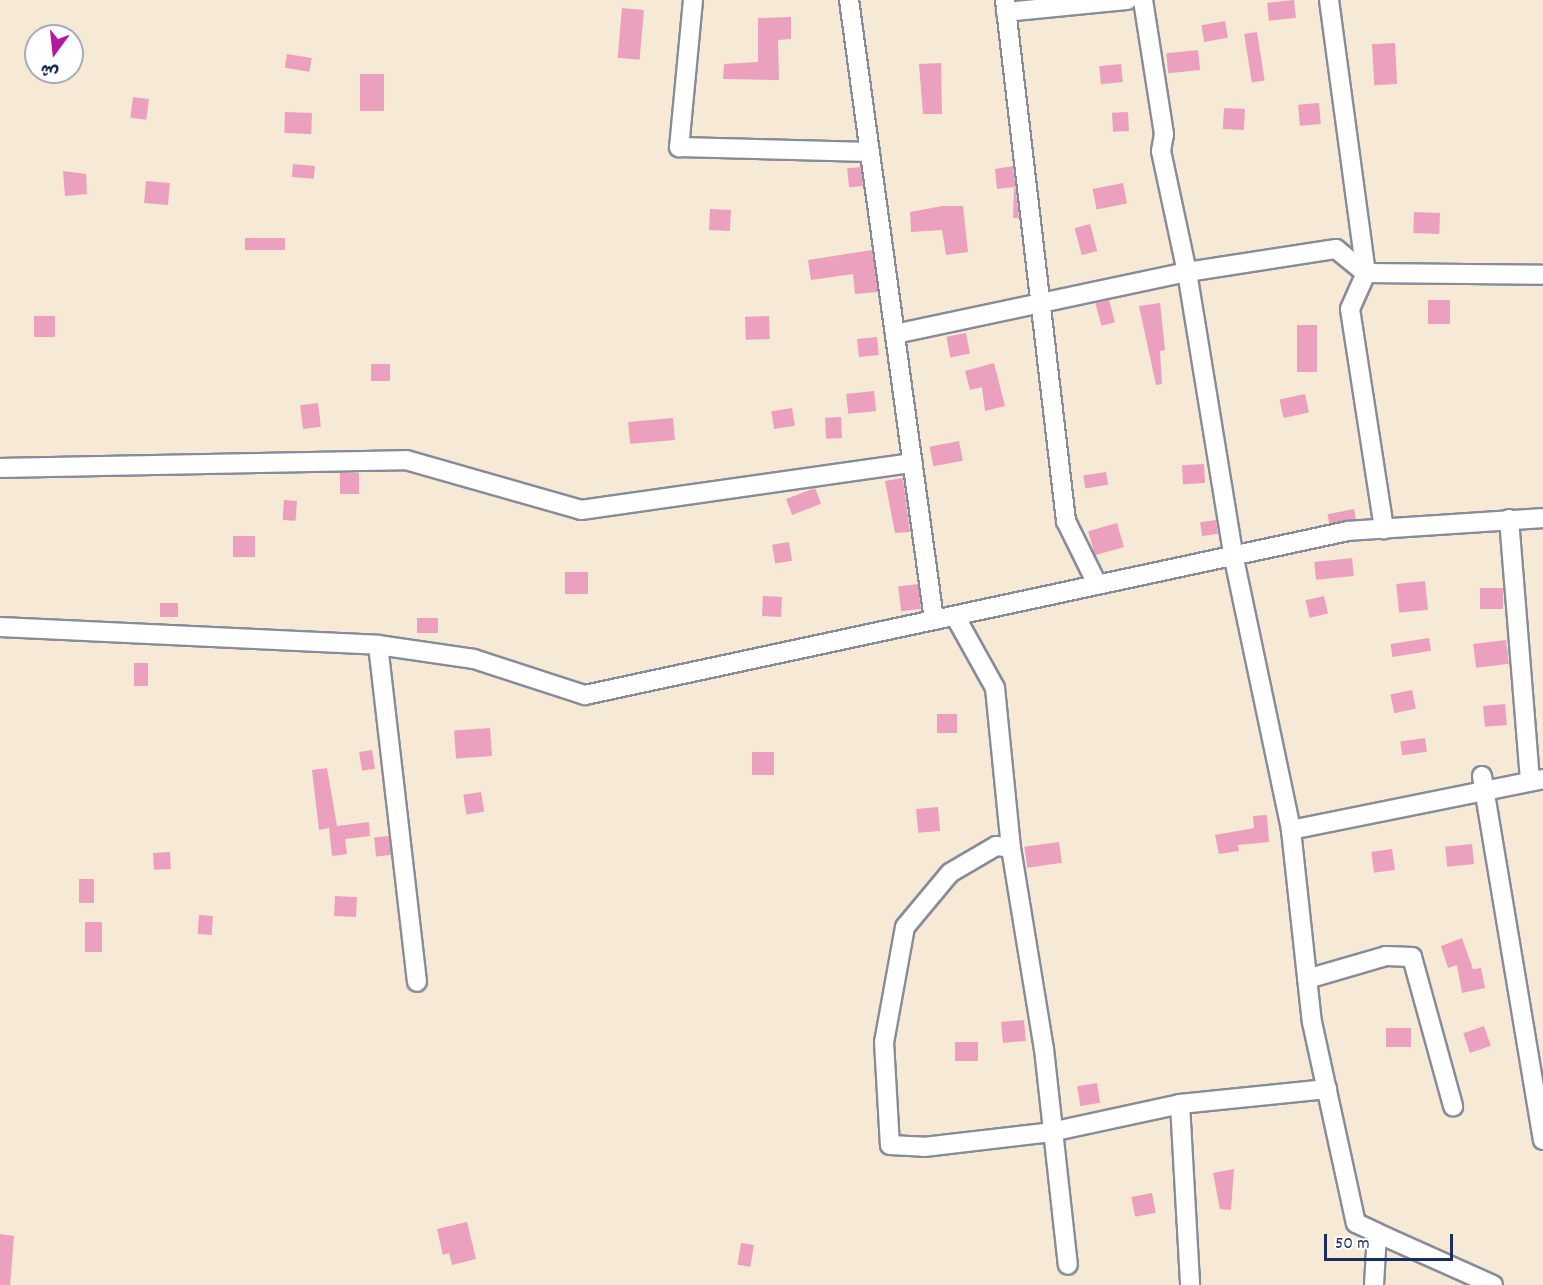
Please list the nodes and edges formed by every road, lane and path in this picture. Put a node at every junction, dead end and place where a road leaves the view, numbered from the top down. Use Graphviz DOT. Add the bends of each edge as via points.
graph roads {
  1 [pos="693,0"];
  2 [pos="849,0"];
  3 [pos="1127,0"];
  4 [pos="1143,0"];
  5 [pos="1329,0"];
  6 [pos="1005,6"];
  7 [pos="870,152"];
  8 [pos="1187,272"];
  9 [pos="1366,273"];
  10 [pos="1543,275"];
  11 [pos="1038,302"];
  12 [pos="895,334"];
  13 [pos="913,463"];
  14 [pos="0,468"];
  15 [pos="1543,518"];
  16 [pos="1509,519"];
  17 [pos="1384,529"];
  18 [pos="1233,554"];
  19 [pos="1097,584"];
  20 [pos="955,616"];
  21 [pos="934,620"];
  22 [pos="0,627"];
  23 [pos="378,645"];
  24 [pos="1536,779"];
  25 [pos="1483,783"];
  26 [pos="1291,830"];
  27 [pos="1011,848"];
  28 [pos="1307,979"];
  29 [pos="417,982"];
  30 [pos="1327,1089"];
  31 [pos="1180,1104"];
  32 [pos="1453,1106"];
  33 [pos="1051,1132"];
  34 [pos="1543,1140"];
  35 [pos="1377,1233"];
  36 [pos="1068,1265"];
  37 [pos="1190,1285"];
  38 [pos="1374,1285"];
  39 [pos="1493,1285"];
  1 -- 7 [label="street" via="679,147"];
  2 -- 7 [label="street"];
  3 -- 6 [label="street"];
  4 -- 8 [label="street" via="1164,134 1161,151"];
  5 -- 9 [label="street"];
  6 -- 11 [label="street"];
  7 -- 12 [label="street"];
  8 -- 9 [label="street" via="1336,249"];
  8 -- 11 [label="street"];
  8 -- 18 [label="street"];
  9 -- 10 [label="street"];
  9 -- 17 [label="street" via="1350,309"];
  11 -- 12 [label="street"];
  11 -- 19 [label="street" via="1066,521"];
  12 -- 13 [label="street"];
  13 -- 14 [label="street" via="580,510 406,460"];
  13 -- 21 [label="street"];
  15 -- 16 [label="street"];
  16 -- 17 [label="street"];
  16 -- 24 [label="street"];
  17 -- 18 [label="street"];
  18 -- 19 [label="street"];
  18 -- 26 [label="street"];
  19 -- 20 [label="street"];
  20 -- 21 [label="street"];
  20 -- 27 [label="street" via="995,688"];
  21 -- 23 [label="street" via="585,695 474,659"];
  22 -- 23 [label="street"];
  23 -- 29 [label="street"];
  24 -- 25 [label="street"];
  25 -- 26 [label="street"];
  25 -- 34 [label="street"];
  26 -- 28 [label="street"];
  27 -- 33 [label="street" via="1044,1049"];
  27 -- 33 [label="street" via="996,846 950,873 905,927 884,1042 890,1145 924,1147"];
  28 -- 30 [label="street"];
  28 -- 32 [label="street" via="1386,956 1412,957"];
  30 -- 31 [label="street"];
  30 -- 35 [label="street" via="1356,1223"];
  31 -- 33 [label="street"];
  31 -- 37 [label="street"];
  33 -- 36 [label="street"];
  35 -- 38 [label="street"];
  35 -- 39 [label="street"];
}
